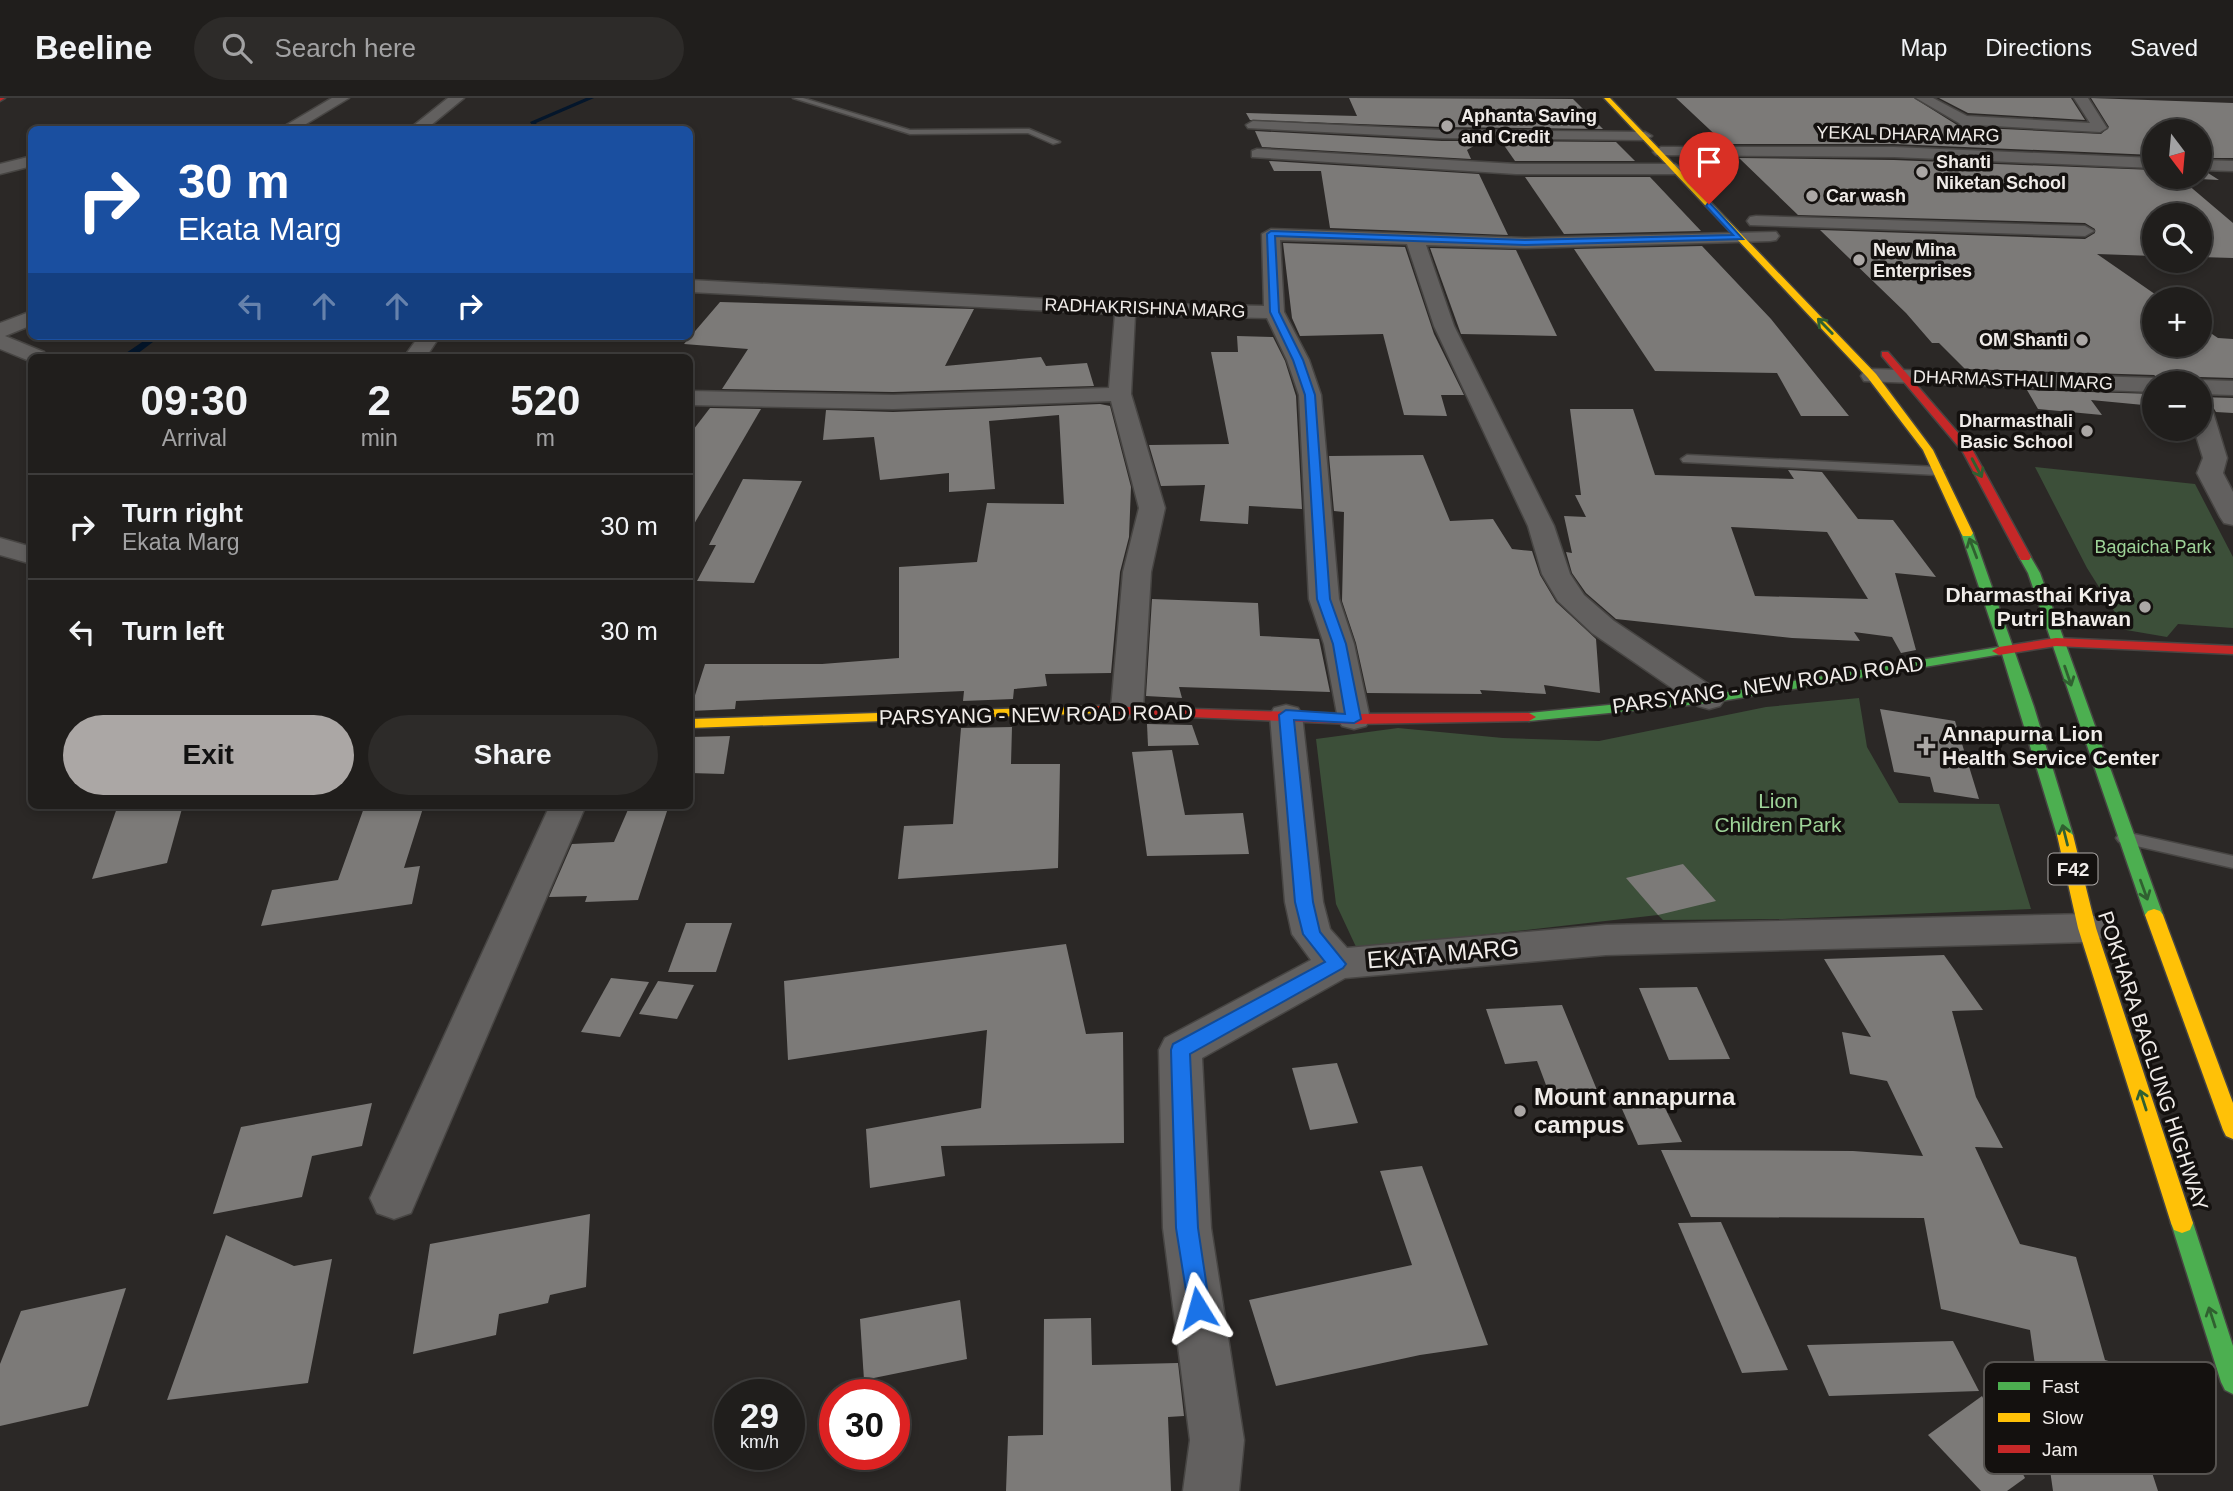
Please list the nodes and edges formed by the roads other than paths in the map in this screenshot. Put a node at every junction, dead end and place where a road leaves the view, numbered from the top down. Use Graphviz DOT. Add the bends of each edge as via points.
graph roads {
  1 [pos="342,98"];
  2 [pos="457,98"];
  3 [pos="796,98"];
  4 [pos="1607,98"];
  5 [pos="1923,98"];
  6 [pos="2081,98"];
  7 [pos="1964,120"];
  8 [pos="1253,125"];
  9 [pos="292,126"];
  10 [pos="420,126"];
  11 [pos="1668,134"];
  12 [pos="1645,136"];
  13 [pos="1056,142"];
  14 [pos="1661,152"];
  15 [pos="1686,152"];
  16 [pos="1257,154"];
  17 [pos="2001,156"];
  18 [pos="2142,162"];
  19 [pos="28,163"];
  20 [pos="2212,165"];
  21 [pos="2233,166"];
  22 [pos="0,169"];
  23 [pos="1675,169"];
  24 [pos="1706,172"];
  25 [pos="1751,216"];
  26 [pos="2085,231"];
  27 [pos="1415,237"];
  28 [pos="1740,237"];
  29 [pos="1774,241"];
  30 [pos="693,286"];
  31 [pos="1125,309"];
  32 [pos="1274,312"];
  33 [pos="28,319"];
  34 [pos="0,331"];
  35 [pos="0,341"];
  36 [pos="1878,347"];
  37 [pos="29,354"];
  38 [pos="1872,376"];
  39 [pos="1906,376"];
  40 [pos="2142,385"];
  41 [pos="2212,387"];
  42 [pos="2233,388"];
  43 [pos="1120,394"];
  44 [pos="693,398"];
  45 [pos="2210,441"];
  46 [pos="1687,459"];
  47 [pos="1938,471"];
  48 [pos="2233,517"];
  49 [pos="0,546"];
  50 [pos="28,555"];
  51 [pos="2056,642"];
  52 [pos="2007,649"];
  53 [pos="2233,650"];
  54 [pos="1709,699"];
  55 [pos="1127,709"];
  56 [pos="1286,715"];
  57 [pos="1354,719"];
  58 [pos="693,724"];
  59 [pos="566,809"];
  60 [pos="2125,838"];
  61 [pos="2233,862"];
  62 [pos="2087,928"];
  63 [pos="1337,964"];
  64 [pos="2233,1130"];
  65 [pos="394,1198"];
  66 [pos="2233,1381"];
  67 [pos="1211,1491"];
  1 -- 9 [label="street"];
  2 -- 10 [label="street"];
  3 -- 13 [label="lane" via="910,132 1029,131"];
  4 -- 12 [label="main road, POKHARA BAGLUNG HIGHWAY / F42"];
  5 -- 7 [label="street"];
  6 -- 7 [label="street" via="2100,128"];
  7 -- 17 [label="street"];
  8 -- 12 [label="street" via="1442,134"];
  11 -- 15 [label="main road"];
  12 -- 14 [label="main road, POKHARA BAGLUNG HIGHWAY / F42"];
  14 -- 15 [label="street, YEKAL DHARA MARG"];
  14 -- 23 [label="main road, POKHARA BAGLUNG HIGHWAY / F42"];
  15 -- 17 [label="street, YEKAL DHARA MARG"];
  15 -- 24 [label="main road"];
  16 -- 23 [label="street" via="1516,169"];
  17 -- 18 [label="street, YEKAL DHARA MARG"];
  19 -- 22 [label="street"];
  20 -- 21 [label="street"];
  23 -- 28 [label="main road, POKHARA BAGLUNG HIGHWAY / F42"];
  25 -- 26 [label="street"];
  25 -- 29 [label="main road"];
  27 -- 28 [label="street, RADHAKRISHNA MARG" via="1525,243"];
  27 -- 32 [label="street, RADHAKRISHNA MARG" via="1271,234"];
  27 -- 54 [label="street" via="1444,326 1541,526 1556,574 1573,601 1603,627"];
  28 -- 29 [label="street, RADHAKRISHNA MARG"];
  38 -- 28 [label="main road, POKHARA BAGLUNG HIGHWAY / F42, one-way"];
  30 -- 31 [label="street, RADHAKRISHNA MARG"];
  31 -- 32 [label="street, RADHAKRISHNA MARG"];
  31 -- 43 [label="street"];
  32 -- 57 [label="street" via="1310,395 1324,599 1339,644"];
  33 -- 34 [label="street"];
  35 -- 37 [label="street"];
  36 -- 39 [label="main road"];
  38 -- 39 [label="street, DHARMASTHALI MARG"];
  38 -- 47 [label="main road, POKHARA BAGLUNG HIGHWAY / F42" via="1903,414"];
  39 -- 40 [label="street, DHARMASTHALI MARG"];
  39 -- 51 [label="main road, one-way" via="1968,451 2034,573"];
  41 -- 42 [label="street"];
  43 -- 44 [label="street" via="893,402"];
  43 -- 55 [label="street" via="1152,508 1137,572"];
  45 -- 48 [label="street" via="2215,458 2210,473"];
  46 -- 47 [label="lane"];
  52 -- 47 [label="main road, POKHARA BAGLUNG HIGHWAY / F42, one-way" via="1971,543"];
  49 -- 50 [label="street"];
  51 -- 52 [label="main road, PARSYANG - NEW ROAD ROAD"];
  51 -- 53 [label="main road, PARSYANG - NEW ROAD ROAD"];
  51 -- 60 [label="main road, one-way"];
  52 -- 54 [label="main road, PARSYANG - NEW ROAD ROAD"];
  62 -- 52 [label="main road, POKHARA BAGLUNG HIGHWAY / F42, one-way" via="2063,824"];
  54 -- 57 [label="main road, PARSYANG - NEW ROAD ROAD" via="1509,719"];
  55 -- 56 [label="main road, PARSYANG - NEW ROAD ROAD"];
  55 -- 58 [label="main road, PARSYANG - NEW ROAD ROAD"];
  56 -- 57 [label="main road, PARSYANG - NEW ROAD ROAD"];
  56 -- 63 [label="street" via="1304,902 1312,934"];
  59 -- 65 [label="street"];
  60 -- 61 [label="lane"];
  60 -- 64 [label="main road, one-way"];
  62 -- 63 [label="street, EKATA MARG" via="1605,940"];
  66 -- 62 [label="main road, POKHARA BAGLUNG HIGHWAY / F42, one-way"];
  63 -- 67 [label="street, EKATA MARG" via="1180,1050 1187,1228 1217,1440"];
}
